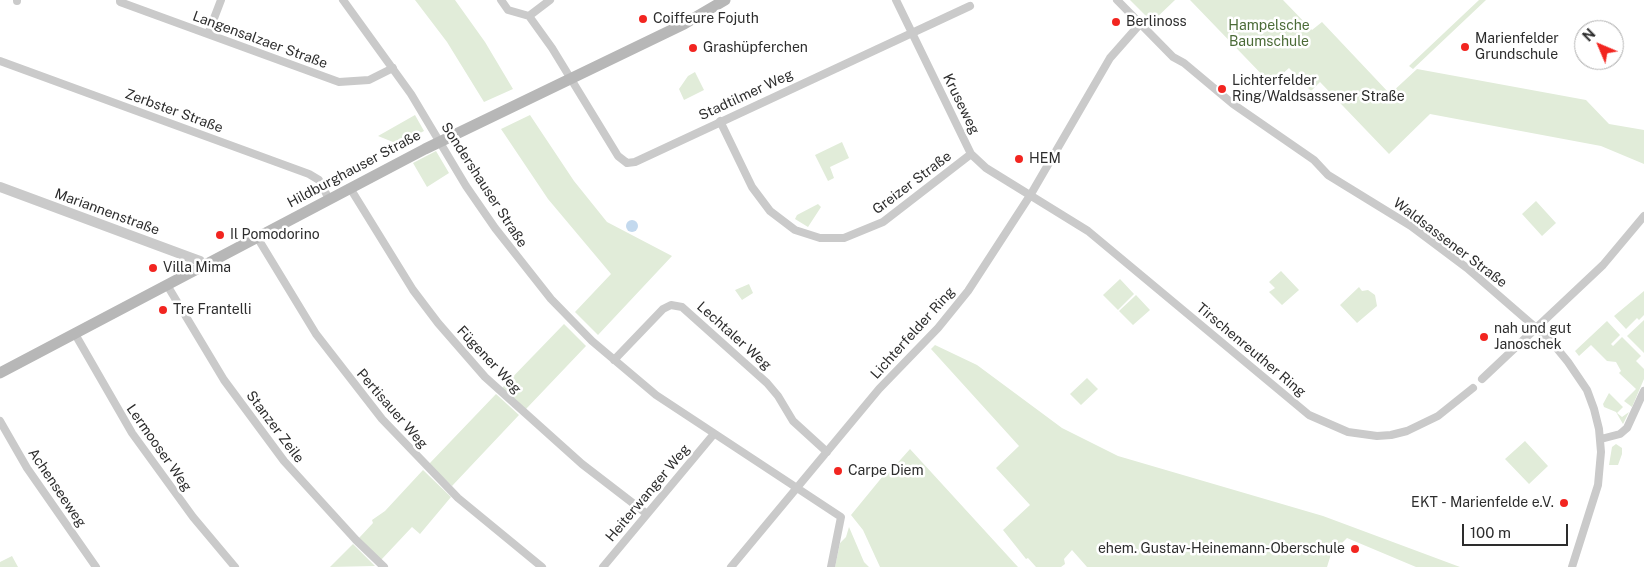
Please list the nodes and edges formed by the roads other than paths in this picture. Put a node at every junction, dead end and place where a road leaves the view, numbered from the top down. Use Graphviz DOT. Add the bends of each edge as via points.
graph roads {
  1 [pos="120,0"];
  2 [pos="221,0"];
  3 [pos="343,0"];
  4 [pos="501,0"];
  5 [pos="550,0"];
  6 [pos="725,0"];
  7 [pos="896,0"];
  8 [pos="1117,0"];
  9 [pos="970,6"];
  10 [pos="529,16"];
  11 [pos="1140,24"];
  12 [pos="912,32"];
  13 [pos="208,34"];
  14 [pos="0,61"];
  15 [pos="393,68"];
  16 [pos="570,79"];
  17 [pos="720,121"];
  18 [pos="439,141"];
  19 [pos="971,154"];
  20 [pos="0,187"];
  21 [pos="350,188"];
  22 [pos="1030,194"];
  23 [pos="329,198"];
  24 [pos="1644,216"];
  25 [pos="257,237"];
  26 [pos="202,266"];
  27 [pos="167,285"];
  28 [pos="1536,328"];
  29 [pos="75,334"];
  30 [pos="614,360"];
  31 [pos="0,373"];
  32 [pos="1482,379"];
  33 [pos="1473,388"];
  34 [pos="1644,391"];
  35 [pos="0,421"];
  36 [pos="713,435"];
  37 [pos="1601,439"];
  38 [pos="828,452"];
  39 [pos="796,489"];
  40 [pos="647,514"];
  41 [pos="96,567"];
  42 [pos="235,567"];
  43 [pos="384,567"];
  44 [pos="542,567"];
  45 [pos="603,567"];
  46 [pos="731,567"];
  47 [pos="831,567"];
  48 [pos="1572,567"];
  1 -- 13 [label="street, Langensalzaer Straße"];
  2 -- 13 [label="street"];
  3 -- 15 [label="street, Sondershauser Straße"];
  4 -- 10 [label="street" via="508,10"];
  5 -- 10 [label="street"];
  6 -- 16 [label="main road, Hildburghauser Straße" via="684,24"];
  7 -- 12 [label="street, Kruseweg"];
  8 -- 11 [label="street, Waldsassener Straße"];
  9 -- 12 [label="street, Stadtilmer Weg"];
  10 -- 16 [label="street"];
  11 -- 22 [label="street, Lichterfelder Ring" via="1110,58"];
  11 -- 28 [label="street, Waldsassener Straße" via="1173,57 1233,104 1314,160 1328,175 1424,236 1473,273"];
  12 -- 17 [label="street, Stadtilmer Weg"];
  12 -- 19 [label="street, Kruseweg"];
  13 -- 15 [label="street, Langensalzaer Straße" via="339,82 369,80"];
  14 -- 23 [label="street, Zerbster Straße" via="309,174 319,180"];
  15 -- 18 [label="street, Sondershauser Straße"];
  16 -- 17 [label="street, Stadtilmer Weg" via="618,156 627,163"];
  16 -- 18 [label="main road, Hildburghauser Straße"];
  17 -- 19 [label="street, Greizer Straße" via="752,187 770,211 795,230 820,238 844,238 883,222"];
  18 -- 21 [label="main road, Hildburghauser Straße"];
  18 -- 30 [label="street, Sondershauser Straße" via="516,257 551,299"];
  19 -- 22 [label="street, Kruseweg" via="986,168"];
  20 -- 26 [label="street, Mariannenstraße" via="185,255 200,261"];
  21 -- 23 [label="main road, Hildburghauser Straße"];
  21 -- 40 [label="street, Fügener Weg" via="413,290 485,377 582,464"];
  22 -- 33 [label="street, Tirschenreuther Ring" via="1095,236 1291,401 1333,427 1377,436 1407,431 1438,416"];
  22 -- 38 [label="street, Lichterfelder Ring" via="951,313 879,389"];
  23 -- 25 [label="main road, Hildburghauser Straße"];
  24 -- 28 [label="street" via="1608,259"];
  25 -- 26 [label="main road, Hildburghauser Straße"];
  25 -- 44 [label="street, Pertisauer Weg" via="316,334 382,419 458,498"];
  26 -- 27 [label="main road, Hildburghauser Straße"];
  27 -- 29 [label="main road, Hildburghauser Straße"];
  27 -- 43 [label="street, Stanzer Zeile" via="224,380 284,461"];
  28 -- 32 [label="street"];
  28 -- 37 [label="street, Waldsassener Straße" via="1559,350 1582,383 1594,409"];
  29 -- 31 [label="main road, Hildburghauser Straße"];
  29 -- 42 [label="street, Lermooser Weg" via="142,447"];
  30 -- 36 [label="street, Sondershauser Straße" via="656,396"];
  30 -- 38 [label="street, Lechtaler Weg" via="663,309 671,305 682,307 767,383 793,421"];
  34 -- 37 [label="street" via="1627,428 1620,434"];
  35 -- 41 [label="street, Achenseeweg" via="41,489"];
  36 -- 39 [label="street, Sondershauser Straße"];
  36 -- 40 [label="street, Heiterwanger Weg"];
  37 -- 48 [label="street, Waldsassener Straße" via="1598,485"];
  38 -- 39 [label="street, Lichterfelder Ring"];
  39 -- 46 [label="street, Lichterfelder Ring"];
  39 -- 47 [label="street, Sondershauser Straße" via="841,517"];
  40 -- 45 [label="street, Heiterwanger Weg"];
}
